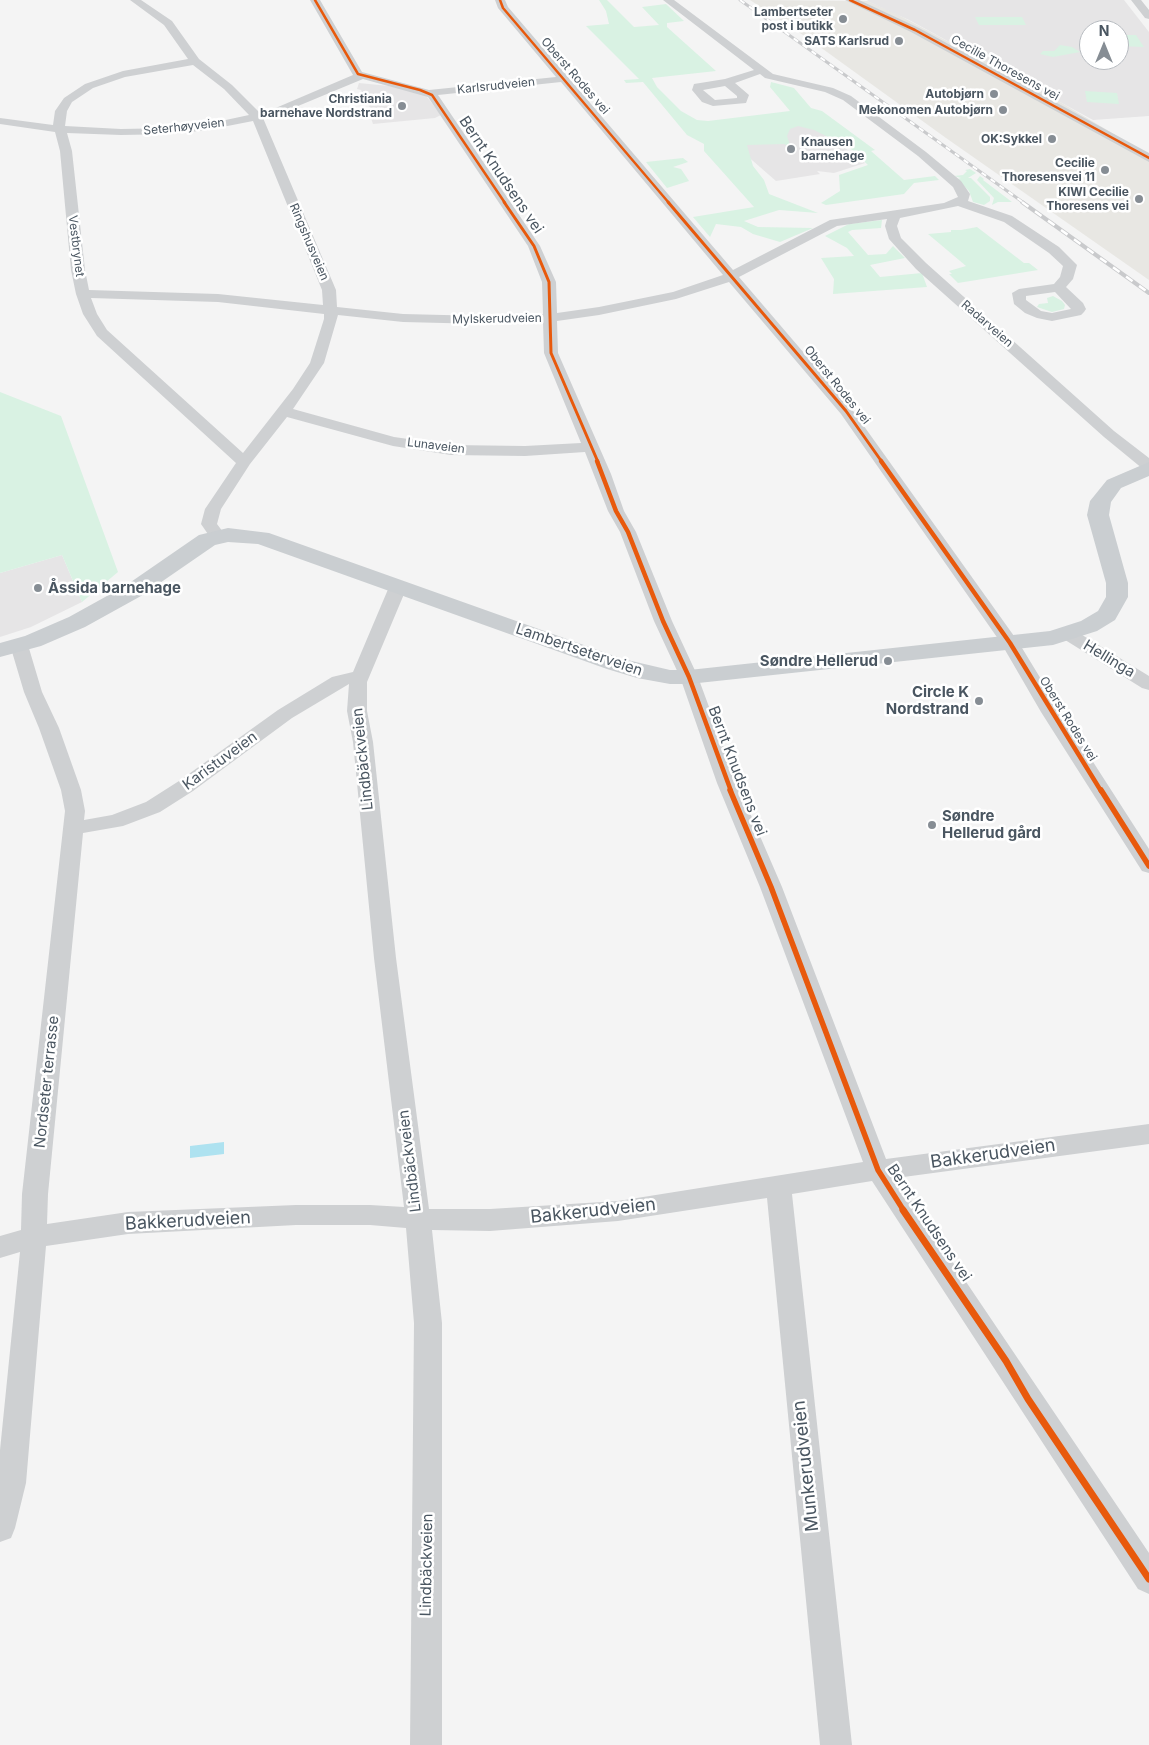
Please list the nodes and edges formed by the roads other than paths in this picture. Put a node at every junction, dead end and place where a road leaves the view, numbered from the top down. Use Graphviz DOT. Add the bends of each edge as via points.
graph roads {
  1 [pos="134,0"];
  2 [pos="315,0"];
  3 [pos="500,0"];
  4 [pos="668,0"];
  5 [pos="850,0"];
  6 [pos="1136,0"];
  7 [pos="1149,16"];
  8 [pos="195,61"];
  9 [pos="760,71"];
  10 [pos="360,76"];
  11 [pos="563,79"];
  12 [pos="727,82"];
  13 [pos="430,93"];
  14 [pos="257,116"];
  15 [pos="0,121"];
  16 [pos="60,129"];
  17 [pos="1149,158"];
  18 [pos="958,202"];
  19 [pos="894,215"];
  20 [pos="732,276"];
  21 [pos="1058,287"];
  22 [pos="83,294"];
  23 [pos="331,311"];
  24 [pos="549,318"];
  25 [pos="284,411"];
  26 [pos="591,448"];
  27 [pos="244,462"];
  28 [pos="1148,469"];
  29 [pos="218,536"];
  30 [pos="398,587"];
  31 [pos="1068,634"];
  32 [pos="1010,644"];
  33 [pos="10,647"];
  34 [pos="360,676"];
  35 [pos="689,676"];
  36 [pos="1149,684"];
  37 [pos="74,828"];
  38 [pos="1149,866"];
  39 [pos="1149,1134"];
  40 [pos="878,1170"];
  41 [pos="778,1187"];
  42 [pos="417,1218"];
  43 [pos="32,1237"];
  44 [pos="0,1247"];
  45 [pos="0,1528"];
  46 [pos="1149,1579"];
  47 [pos="426,1745"];
  48 [pos="836,1745"];
  1 -- 8 [label="street, Ringshusveien" via="172,27"];
  2 -- 10 [label="street"];
  3 -- 11 [label="street, Oberst Rodes vei" via="501,6"];
  4 -- 9 [label="street"];
  5 -- 17 [label="street, Cecilie Thoresens vei" via="897,20"];
  6 -- 7 [label="street"];
  8 -- 14 [label="street, Ringshusveien"];
  8 -- 16 [label="street, Vestbrynet" via="123,74 86,88 64,105"];
  9 -- 12 [label="street"];
  9 -- 18 [label="street" via="847,98 957,184 964,194"];
  10 -- 13 [label="street"];
  10 -- 14 [label="street, Seterhøyveien"];
  11 -- 13 [label="street, Karlsrudveien"];
  11 -- 20 [label="street, Oberst Rodes vei"];
  13 -- 24 [label="street, Bernt Knudsens vei" via="534,246 548,282"];
  14 -- 16 [label="street, Seterhøyveien" via="173,131"];
  14 -- 23 [label="street, Ringshusveien" via="326,282"];
  15 -- 16 [label="street, Seterhøyveien"];
  16 -- 22 [label="street, Vestbrynet" via="64,139"];
  18 -- 19 [label="street"];
  18 -- 21 [label="street" via="1008,219 1066,260 1070,269"];
  19 -- 20 [label="street, Mylskerudveien" via="834,223"];
  19 -- 28 [label="street, Radarveien" via="893,235 907,252"];
  20 -- 24 [label="street, Mylskerudveien" via="648,302"];
  20 -- 32 [label="street, Oberst Rodes vei" via="843,406"];
  22 -- 23 [label="street, Mylskerudveien" via="218,298"];
  22 -- 27 [label="street, Vestbrynet" via="90,314 102,332"];
  23 -- 24 [label="street, Mylskerudveien" via="422,319"];
  23 -- 25 [label="street, Ringshusveien" via="328,332 317,363"];
  24 -- 26 [label="street, Bernt Knudsens vei" via="551,353 558,375"];
  25 -- 26 [label="street, Lunaveien" via="393,441 451,450"];
  25 -- 27 [label="street, Ringshusveien"];
  26 -- 35 [label="street, Bernt Knudsens vei"];
  27 -- 29 [label="street, Ringshusveien" via="213,508 210,524"];
  28 -- 31 [label="main road, Lambertseterveien" via="1114,484 1101,502 1098,515 1118,590 1107,615"];
  29 -- 30 [label="main road, Lambertseterveien" via="261,538"];
  29 -- 33 [label="main road, Lambertseterveien" via="197,546 103,609 60,630"];
  30 -- 34 [label="street, Lindbäckveien"];
  30 -- 35 [label="main road, Lambertseterveien" via="626,667 670,676"];
  31 -- 32 [label="main road, Lambertseterveien"];
  31 -- 36 [label="street, Hellinga"];
  32 -- 35 [label="main road, Lambertseterveien"];
  32 -- 38 [label="street, Oberst Rodes vei"];
  33 -- 37 [label="street, Nordseter terrasse" via="49,728 71,790"];
  34 -- 37 [label="street, Karistuveien" via="339,681 285,714 153,807 116,821"];
  34 -- 42 [label="street, Lindbäckveien" via="357,711"];
  35 -- 40 [label="street, Bernt Knudsens vei" via="727,783 771,887"];
  37 -- 43 [label="street, Nordseter terrasse"];
  39 -- 40 [label="street, Bakkerudveien"];
  40 -- 41 [label="street, Bakkerudveien"];
  40 -- 46 [label="street, Bernt Knudsens vei"];
  41 -- 42 [label="street, Bakkerudveien" via="622,1210 548,1217 490,1220"];
  41 -- 48 [label="street, Munkerudveien"];
  42 -- 43 [label="street, Bakkerudveien" via="296,1215 186,1220"];
  42 -- 47 [label="street, Lindbäckveien" via="428,1331"];
  43 -- 44 [label="street, Bakkerudveien"];
  43 -- 45 [label="street, Nordseter terrasse" via="32,1271 11,1483"];
}
